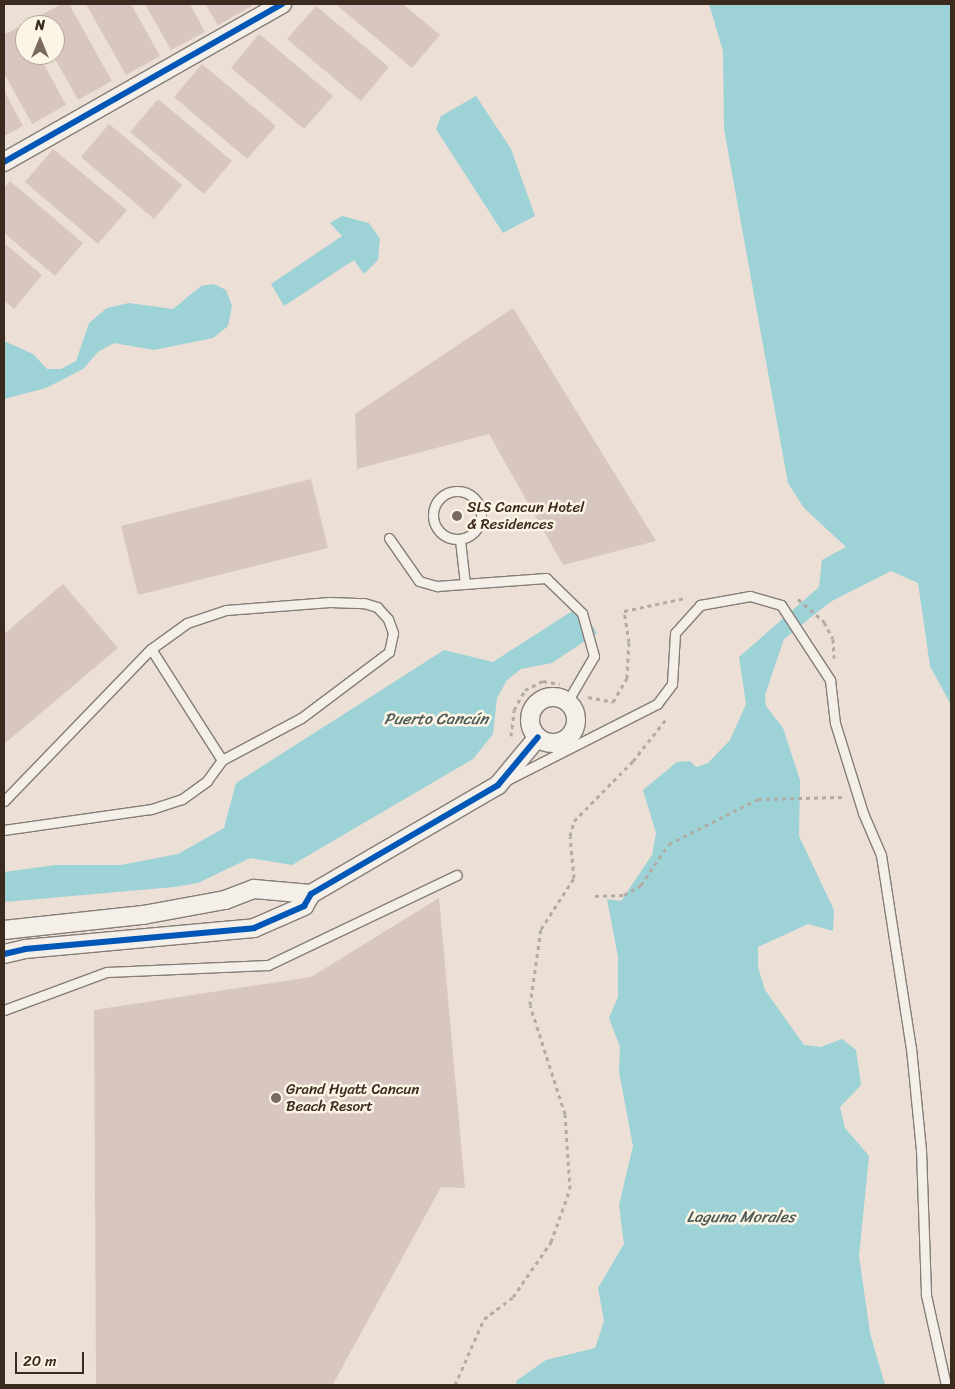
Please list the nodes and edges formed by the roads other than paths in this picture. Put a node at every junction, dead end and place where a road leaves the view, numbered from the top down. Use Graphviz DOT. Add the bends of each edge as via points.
graph roads {
  1 [pos="282,4"];
  2 [pos="4,162"];
  3 [pos="389,538"];
  4 [pos="460,540"];
  5 [pos="465,584"];
  6 [pos="151,649"];
  7 [pos="572,697"];
  8 [pos="538,737"];
  9 [pos="222,760"];
  10 [pos="498,785"];
  11 [pos="4,801"];
  12 [pos="4,830"];
  13 [pos="457,875"];
  14 [pos="311,894"];
  15 [pos="4,930"];
  16 [pos="4,954"];
  17 [pos="4,1010"];
  18 [pos="946,1385"];
  1 -- 2 [label="street"];
  3 -- 5 [label="lane" via="419,581 437,586"];
  4 -- 4 [label="lane" via="474,533 481,512 468,494 452,491 438,500 432,516 438,531"];
  4 -- 5 [label="lane"];
  5 -- 7 [label="lane" via="546,578 582,613 594,656"];
  6 -- 9 [label="lane"];
  6 -- 9 [label="lane" via="187,623 226,610 364,603 377,607 388,619 393,633 390,652 301,718"];
  6 -- 11 [label="lane"];
  7 -- 8 [label="street" via="548,698 535,706 530,720"];
  7 -- 8 [label="street" via="576,716 573,731 555,743"];
  8 -- 10 [label="street"];
  9 -- 12 [label="lane" via="207,781 182,799 151,809"];
  10 -- 14 [label="street"];
  10 -- 18 [label="lane" via="657,704 672,684 675,633 700,605 750,596 780,605 830,680 835,723 863,813 881,855 920,1141 926,1295"];
  13 -- 17 [label="lane" via="268,965 107,972"];
  14 -- 15 [label="street" via="254,889 225,900 143,916"];
  14 -- 16 [label="street" via="304,906 254,928"];
}
